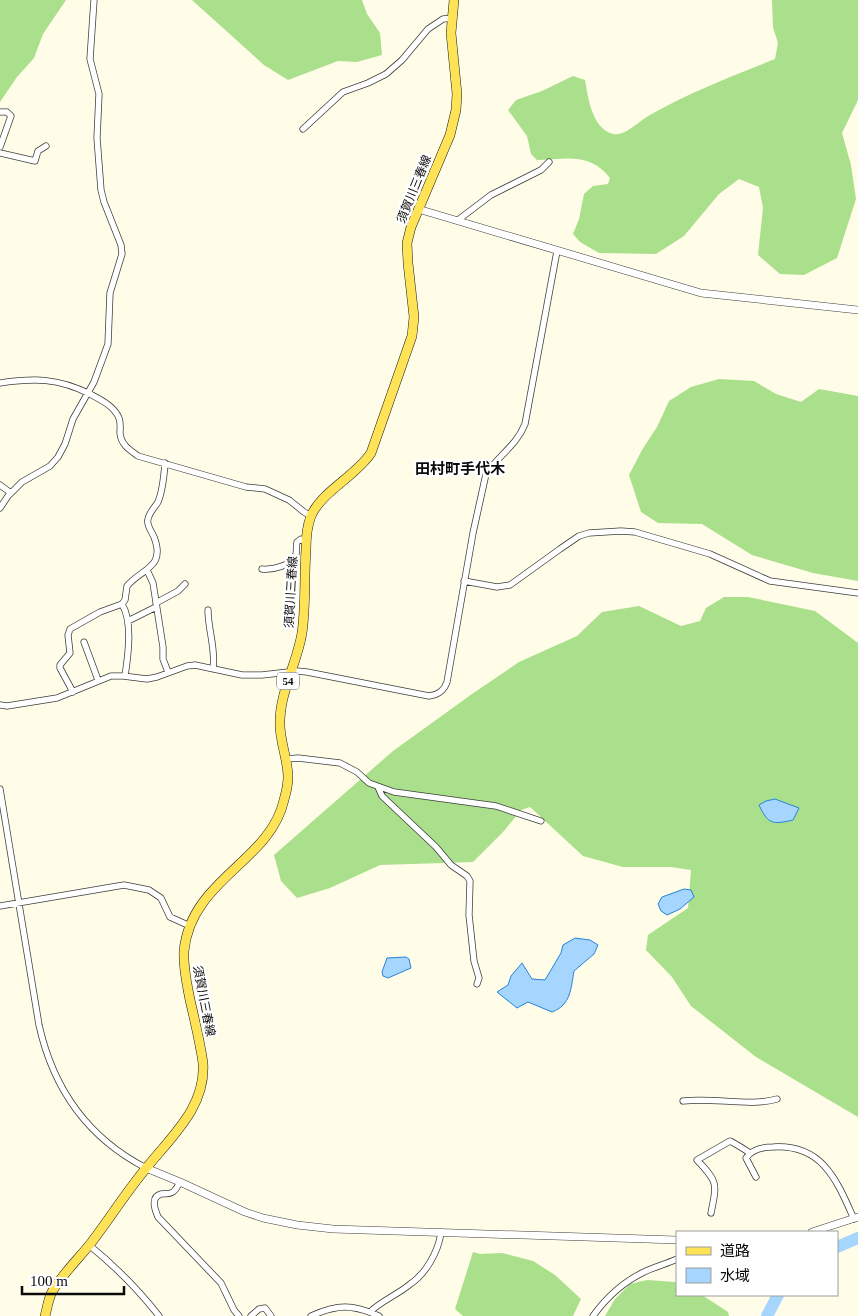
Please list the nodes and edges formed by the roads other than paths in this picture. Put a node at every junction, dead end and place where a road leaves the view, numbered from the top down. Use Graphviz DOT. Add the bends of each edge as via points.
graph roads {
  1 [pos="94,0"];
  2 [pos="454,0"];
  3 [pos="452,18"];
  4 [pos="0,112"];
  5 [pos="303,129"];
  6 [pos="46,146"];
  7 [pos="0,147"];
  8 [pos="0,153"];
  9 [pos="549,162"];
  10 [pos="418,209"];
  11 [pos="458,220"];
  12 [pos="557,251"];
  13 [pos="858,310"];
  14 [pos="0,383"];
  15 [pos="89,394"];
  16 [pos="165,463"];
  17 [pos="0,485"];
  18 [pos="11,493"];
  19 [pos="0,508"];
  20 [pos="311,516"];
  21 [pos="306,543"];
  22 [pos="262,569"];
  23 [pos="148,570"];
  24 [pos="464,581"];
  25 [pos="185,584"];
  26 [pos="858,592"];
  27 [pos="122,604"];
  28 [pos="156,605"];
  29 [pos="208,610"];
  30 [pos="128,621"];
  31 [pos="84,642"];
  32 [pos="213,669"];
  33 [pos="168,672"];
  34 [pos="291,672"];
  35 [pos="125,676"];
  36 [pos="98,680"];
  37 [pos="73,692"];
  38 [pos="0,705"];
  39 [pos="286,759"];
  40 [pos="378,787"];
  41 [pos="0,789"];
  42 [pos="541,821"];
  43 [pos="18,903"];
  44 [pos="0,906"];
  45 [pos="190,926"];
  46 [pos="477,984"];
  47 [pos="778,1099"];
  48 [pos="683,1101"];
  49 [pos="750,1153"];
  50 [pos="146,1168"];
  51 [pos="756,1177"];
  52 [pos="180,1182"];
  53 [pos="711,1212"];
  54 [pos="856,1218"];
  55 [pos="815,1231"];
  56 [pos="441,1233"];
  57 [pos="676,1240"];
  58 [pos="89,1245"];
  59 [pos="676,1259"];
  60 [pos="370,1312"];
  61 [pos="45,1316"];
  62 [pos="159,1316"];
  63 [pos="239,1316"];
  64 [pos="251,1316"];
  65 [pos="272,1316"];
  66 [pos="311,1316"];
  67 [pos="379,1316"];
  68 [pos="593,1316"];
  1 -- 15 [label="street" via="90,59 99,94 97,138 102,190 122,254 110,292 108,344"];
  2 -- 3 [label="main road, 須賀川三春線 / 54"];
  3 -- 5 [label="street" via="443,19 428,29 386,74 338,96"];
  3 -- 10 [label="main road, 須賀川三春線 / 54" via="456,110 450,135"];
  4 -- 7 [label="street" via="11,116"];
  6 -- 8 [label="street" via="38,151 35,161"];
  9 -- 11 [label="street" via="541,170 497,192"];
  10 -- 11 [label="street"];
  10 -- 20 [label="main road, 須賀川三春線 / 54" via="407,243 414,326 400,370 368,457 320,503"];
  11 -- 12 [label="street"];
  12 -- 13 [label="street" via="701,293"];
  12 -- 24 [label="street" via="525,424 516,441 486,474"];
  14 -- 15 [label="street" via="56,381"];
  15 -- 16 [label="street" via="101,399 116,414 125,446 138,456"];
  15 -- 18 [label="street" via="73,419 58,457"];
  16 -- 20 [label="street" via="200,475 264,489 289,500"];
  16 -- 23 [label="street" via="159,500 148,518 157,552"];
  17 -- 18 [label="street"];
  18 -- 19 [label="street"];
  20 -- 21 [label="main road, 須賀川三春線 / 54"];
  21 -- 22 [label="street" via="297,542 293,560 282,566"];
  21 -- 34 [label="main road, 須賀川三春線 / 54" via="302,634"];
  23 -- 27 [label="street" via="127,586"];
  23 -- 28 [label="street"];
  24 -- 26 [label="street" via="497,587 510,585 579,536 621,531 636,532 710,554 770,580"];
  24 -- 34 [label="street" via="445,687 437,694 429,696 307,672"];
  25 -- 28 [label="street"];
  27 -- 30 [label="street"];
  27 -- 37 [label="street" via="70,629 70,653 60,668"];
  28 -- 30 [label="street"];
  28 -- 33 [label="street"];
  29 -- 32 [label="street"];
  30 -- 35 [label="street"];
  31 -- 36 [label="street"];
  32 -- 33 [label="street" via="195,665"];
  32 -- 34 [label="street" via="242,675"];
  33 -- 35 [label="street" via="148,679"];
  34 -- 39 [label="main road, 須賀川三春線 / 54" via="281,708 280,726"];
  35 -- 36 [label="street"];
  36 -- 37 [label="street"];
  37 -- 38 [label="street" via="57,698"];
  39 -- 40 [label="street" via="340,764"];
  39 -- 45 [label="main road, 須賀川三春線 / 54" via="288,777 284,800 271,832 214,888"];
  40 -- 42 [label="street" via="496,806"];
  40 -- 46 [label="street" via="382,796 470,881 469,915 479,978"];
  41 -- 43 [label="street"];
  43 -- 44 [label="street"];
  43 -- 45 [label="street" via="124,885 149,890 161,898 170,917"];
  43 -- 50 [label="street" via="39,1025 51,1066 75,1108 95,1132"];
  45 -- 50 [label="main road, 須賀川三春線 / 54" via="184,969 203,1063 203,1084 191,1112"];
  47 -- 48 [label="street" via="760,1102"];
  49 -- 51 [label="street" via="746,1158"];
  49 -- 53 [label="street" via="730,1141 698,1160 715,1184"];
  49 -- 54 [label="street" via="764,1147 783,1146 808,1152 822,1162 837,1182"];
  50 -- 52 [label="street"];
  50 -- 58 [label="main road, 須賀川三春線 / 54"];
  52 -- 56 [label="street" via="245,1212 297,1226"];
  52 -- 63 [label="street" via="173,1192 155,1199 158,1217 221,1283"];
  54 -- 55 [label="street"];
  56 -- 57 [label="street"];
  56 -- 60 [label="street" via="439,1246 418,1277"];
  58 -- 61 [label="main road, 須賀川三春線 / 54" via="52,1293"];
  58 -- 62 [label="street" via="132,1284"];
  59 -- 68 [label="street" via="630,1280"];
  60 -- 66 [label="street" via="342,1306"];
  60 -- 67 [label="street"];
  64 -- 65 [label="street" via="265,1308"];
}
